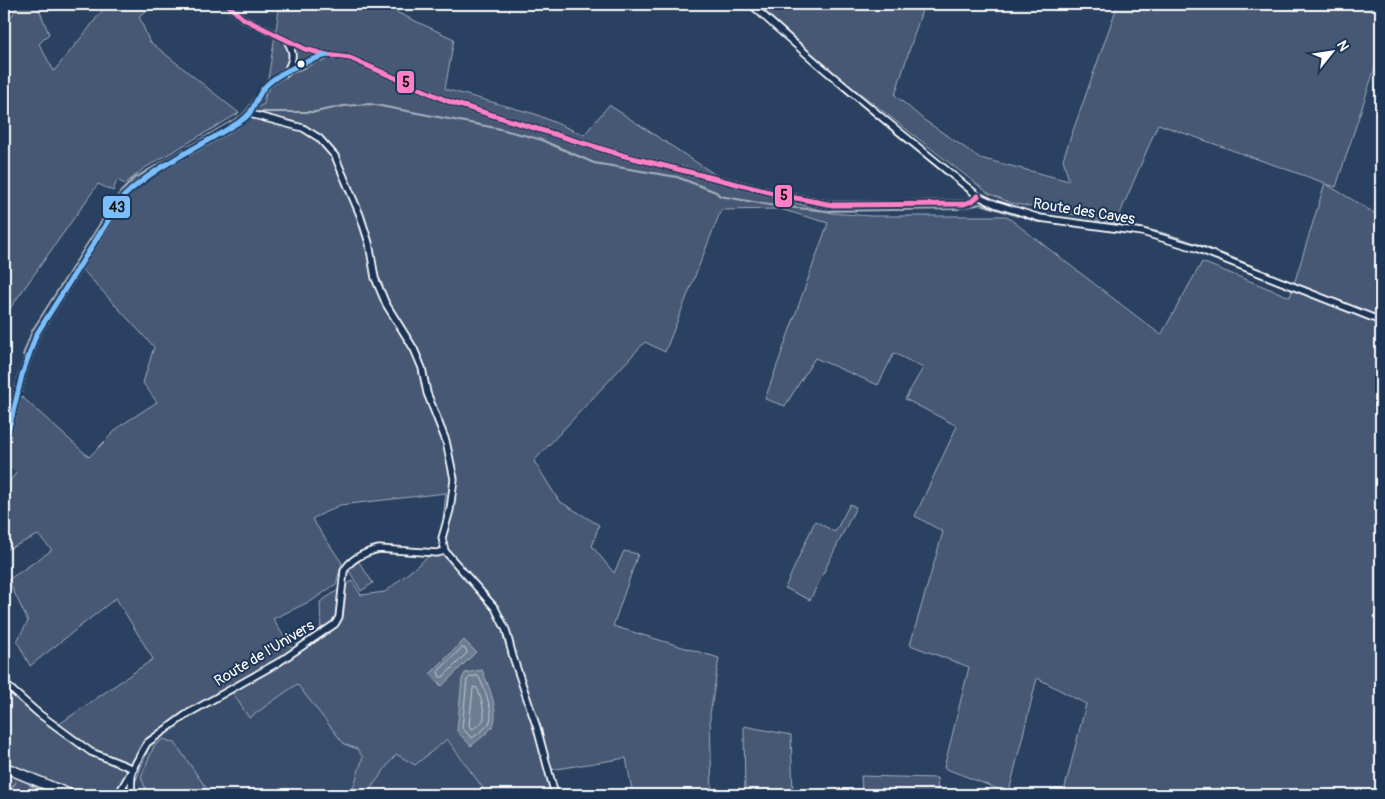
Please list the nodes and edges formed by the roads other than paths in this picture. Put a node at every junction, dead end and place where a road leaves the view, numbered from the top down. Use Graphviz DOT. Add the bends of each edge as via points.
graph roads {
  1 [pos="227,4"];
  2 [pos="751,4"];
  3 [pos="285,39"];
  4 [pos="327,56"];
  5 [pos="286,73"];
  6 [pos="250,114"];
  7 [pos="978,196"];
  8 [pos="1381,321"];
  9 [pos="4,444"];
  10 [pos="444,550"];
  11 [pos="4,683"];
  12 [pos="4,768"];
  13 [pos="133,770"];
  14 [pos="70,795"];
  15 [pos="118,795"];
  16 [pos="131,795"];
  17 [pos="555,795"];
  1 -- 3 [label="street" via="242,18"];
  2 -- 7 [label="street, Route des Caves"];
  3 -- 4 [label="street"];
  3 -- 5 [label="street" via="292,49 293,60"];
  4 -- 5 [label="street"];
  4 -- 7 [label="street" via="350,58 450,102 625,156 785,196 833,206 964,204"];
  5 -- 6 [label="street" via="269,82"];
  6 -- 9 [label="street" via="151,174 123,197 36,335"];
  6 -- 10 [label="street" via="303,128 319,138 335,156 360,215 375,278 422,368 427,393 446,441 454,479 442,538"];
  7 -- 8 [label="street, Route des Caves" via="1040,218 1142,232 1196,248"];
  10 -- 13 [label="street, Route de l'Univers" via="437,553 379,548 356,558 344,571 339,616 335,623 279,662 208,702 147,743"];
  10 -- 17 [label="street" via="495,608 506,630"];
  11 -- 13 [label="street" via="91,752"];
  12 -- 14 [label="main road"];
  13 -- 15 [label="street, Route de l'Univers"];
  13 -- 16 [label="street, Route de l'Univers"];
}
